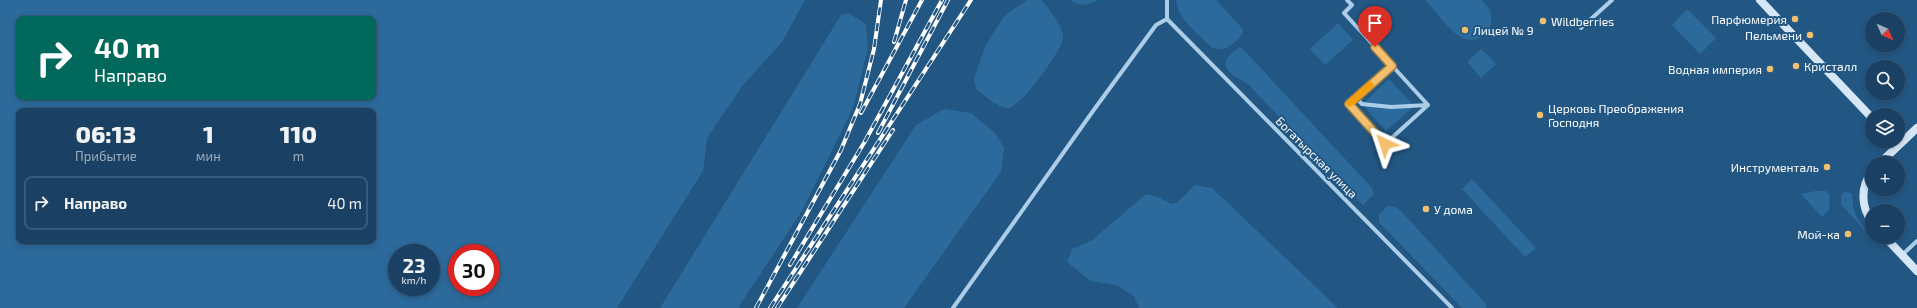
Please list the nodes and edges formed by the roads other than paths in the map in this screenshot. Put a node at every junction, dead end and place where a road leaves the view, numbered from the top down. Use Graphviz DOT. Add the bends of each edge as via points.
graph roads {
  1 [pos="1167,0"];
  2 [pos="1347,0"];
  3 [pos="1612,0"];
  4 [pos="1760,0"];
  5 [pos="1167,19"];
  6 [pos="1581,28"];
  7 [pos="1392,66"];
  8 [pos="1356,98"];
  9 [pos="1428,106"];
  10 [pos="1865,111"];
  11 [pos="1917,128"];
  12 [pos="1905,137"];
  13 [pos="1892,148"];
  14 [pos="1886,156"];
  15 [pos="1865,185"];
  16 [pos="1865,204"];
  17 [pos="1917,241"];
  18 [pos="1892,244"];
  19 [pos="1902,255"];
  20 [pos="1917,271"];
  21 [pos="953,308"];
  22 [pos="1452,308"];
  1 -- 5 [label="street"];
  2 -- 7 [label="street" via="1352,5 1344,13"];
  3 -- 6 [label="street"];
  4 -- 10 [label="street"];
  5 -- 21 [label="street" via="1156,25"];
  5 -- 22 [label="street, Богатырская улица"];
  7 -- 8 [label="street"];
  7 -- 9 [label="street"];
  8 -- 9 [label="street" via="1362,104 1391,107"];
  8 -- 9 [label="street" via="1349,104 1385,144"];
  11 -- 12 [label="street"];
  13 -- 14 [label="street"];
  15 -- 16 [label="street"];
  17 -- 19 [label="street"];
  18 -- 19 [label="street"];
  19 -- 20 [label="street"];
}
